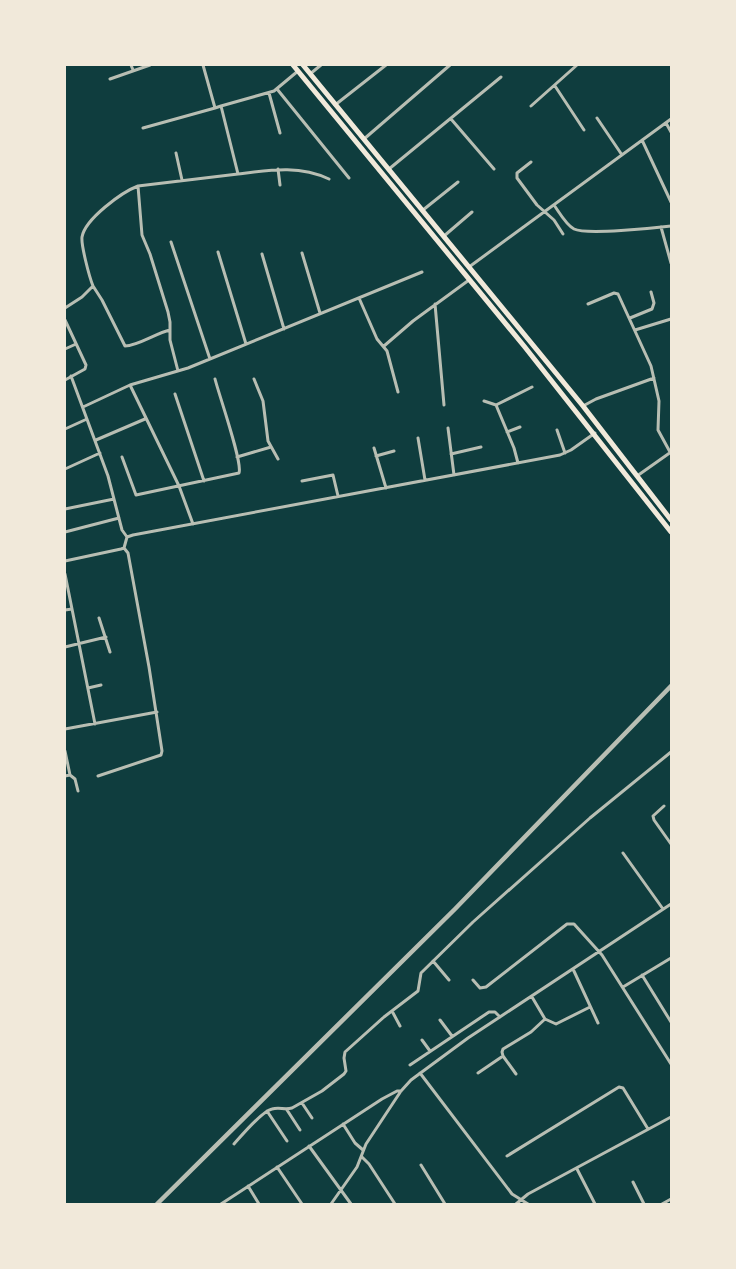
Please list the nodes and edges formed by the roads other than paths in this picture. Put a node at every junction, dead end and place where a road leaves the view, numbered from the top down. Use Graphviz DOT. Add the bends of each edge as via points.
graph roads {
  1 [pos="131,65"];
  2 [pos="150,65"];
  3 [pos="203,65"];
  4 [pos="293,65"];
  5 [pos="321,65"];
  6 [pos="386,65"];
  7 [pos="450,65"];
  8 [pos="577,65"];
  9 [pos="304,66"];
  10 [pos="133,70"];
  11 [pos="298,72"];
  12 [pos="310,74"];
  13 [pos="501,77"];
  14 [pos="110,78"];
  15 [pos="304,79"];
  16 [pos="555,86"];
  17 [pos="277,89"];
  18 [pos="270,93"];
  19 [pos="336,104"];
  20 [pos="220,106"];
  21 [pos="531,106"];
  22 [pos="215,108"];
  23 [pos="598,118"];
  24 [pos="450,119"];
  25 [pos="671,119"];
  26 [pos="666,123"];
  27 [pos="143,128"];
  28 [pos="584,130"];
  29 [pos="671,132"];
  30 [pos="280,133"];
  31 [pos="364,138"];
  32 [pos="642,140"];
  33 [pos="176,153"];
  34 [pos="622,155"];
  35 [pos="531,162"];
  36 [pos="389,169"];
  37 [pos="494,169"];
  38 [pos="278,170"];
  39 [pos="238,174"];
  40 [pos="349,178"];
  41 [pos="329,179"];
  42 [pos="182,180"];
  43 [pos="458,182"];
  44 [pos="280,185"];
  45 [pos="138,186"];
  46 [pos="671,202"];
  47 [pos="554,205"];
  48 [pos="422,210"];
  49 [pos="472,212"];
  50 [pos="545,212"];
  51 [pos="671,226"];
  52 [pos="661,227"];
  53 [pos="563,234"];
  54 [pos="444,236"];
  55 [pos="171,242"];
  56 [pos="218,252"];
  57 [pos="302,253"];
  58 [pos="262,254"];
  59 [pos="671,264"];
  60 [pos="469,267"];
  61 [pos="463,271"];
  62 [pos="422,272"];
  63 [pos="476,275"];
  64 [pos="470,279"];
  65 [pos="92,286"];
  66 [pos="651,292"];
  67 [pos="359,298"];
  68 [pos="435,304"];
  69 [pos="588,304"];
  70 [pos="65,308"];
  71 [pos="320,313"];
  72 [pos="630,318"];
  73 [pos="671,319"];
  74 [pos="65,320"];
  75 [pos="284,329"];
  76 [pos="170,330"];
  77 [pos="635,330"];
  78 [pos="76,344"];
  79 [pos="246,344"];
  80 [pos="384,346"];
  81 [pos="65,349"];
  82 [pos="210,359"];
  83 [pos="178,371"];
  84 [pos="71,376"];
  85 [pos="654,378"];
  86 [pos="215,379"];
  87 [pos="254,379"];
  88 [pos="65,380"];
  89 [pos="130,385"];
  90 [pos="532,387"];
  91 [pos="398,392"];
  92 [pos="175,394"];
  93 [pos="484,402"];
  94 [pos="444,405"];
  95 [pos="496,405"];
  96 [pos="83,406"];
  97 [pos="583,406"];
  98 [pos="87,419"];
  99 [pos="145,419"];
  100 [pos="520,427"];
  101 [pos="448,428"];
  102 [pos="65,429"];
  103 [pos="601,429"];
  104 [pos="557,430"];
  105 [pos="507,432"];
  106 [pos="594,434"];
  107 [pos="418,438"];
  108 [pos="96,440"];
  109 [pos="271,447"];
  110 [pos="481,447"];
  111 [pos="374,448"];
  112 [pos="394,451"];
  113 [pos="100,452"];
  114 [pos="671,452"];
  115 [pos="565,453"];
  116 [pos="451,454"];
  117 [pos="376,456"];
  118 [pos="122,457"];
  119 [pos="237,457"];
  120 [pos="278,459"];
  121 [pos="518,463"];
  122 [pos="65,469"];
  123 [pos="454,475"];
  124 [pos="637,476"];
  125 [pos="425,480"];
  126 [pos="204,481"];
  127 [pos="302,481"];
  128 [pos="179,486"];
  129 [pos="386,488"];
  130 [pos="338,496"];
  131 [pos="114,499"];
  132 [pos="65,509"];
  133 [pos="119,518"];
  134 [pos="671,520"];
  135 [pos="193,524"];
  136 [pos="65,532"];
  137 [pos="671,532"];
  138 [pos="127,537"];
  139 [pos="124,548"];
  140 [pos="65,561"];
  141 [pos="65,574"];
  142 [pos="72,609"];
  143 [pos="65,610"];
  144 [pos="100,618"];
  145 [pos="106,637"];
  146 [pos="79,643"];
  147 [pos="65,647"];
  148 [pos="110,652"];
  149 [pos="101,685"];
  150 [pos="671,686"];
  151 [pos="88,688"];
  152 [pos="156,712"];
  153 [pos="94,724"];
  154 [pos="65,729"];
  155 [pos="65,751"];
  156 [pos="671,752"];
  157 [pos="70,775"];
  158 [pos="65,776"];
  159 [pos="98,776"];
  160 [pos="78,791"];
  161 [pos="664,806"];
  162 [pos="671,844"];
  163 [pos="622,853"];
  164 [pos="671,904"];
  165 [pos="664,908"];
  166 [pos="599,952"];
  167 [pos="671,958"];
  168 [pos="433,961"];
  169 [pos="573,969"];
  170 [pos="642,976"];
  171 [pos="449,980"];
  172 [pos="473,980"];
  173 [pos="623,987"];
  174 [pos="532,997"];
  175 [pos="590,1007"];
  176 [pos="392,1011"];
  177 [pos="500,1017"];
  178 [pos="545,1019"];
  179 [pos="440,1020"];
  180 [pos="671,1022"];
  181 [pos="598,1023"];
  182 [pos="400,1026"];
  183 [pos="452,1036"];
  184 [pos="422,1040"];
  185 [pos="430,1051"];
  186 [pos="503,1056"];
  187 [pos="671,1064"];
  188 [pos="410,1065"];
  189 [pos="420,1073"];
  190 [pos="478,1074"];
  191 [pos="516,1074"];
  192 [pos="401,1091"];
  193 [pos="302,1103"];
  194 [pos="287,1110"];
  195 [pos="266,1111"];
  196 [pos="671,1116"];
  197 [pos="312,1118"];
  198 [pos="343,1124"];
  199 [pos="648,1129"];
  200 [pos="300,1130"];
  201 [pos="286,1140"];
  202 [pos="234,1144"];
  203 [pos="310,1146"];
  204 [pos="364,1150"];
  205 [pos="507,1156"];
  206 [pos="362,1157"];
  207 [pos="421,1165"];
  208 [pos="277,1167"];
  209 [pos="577,1169"];
  210 [pos="633,1182"];
  211 [pos="248,1186"];
  212 [pos="342,1190"];
  213 [pos="671,1199"];
  214 [pos="520,1200"];
  215 [pos="157,1204"];
  216 [pos="221,1204"];
  217 [pos="259,1204"];
  218 [pos="302,1204"];
  219 [pos="331,1204"];
  220 [pos="350,1204"];
  221 [pos="395,1204"];
  222 [pos="446,1204"];
  223 [pos="516,1204"];
  224 [pos="528,1204"];
  225 [pos="595,1204"];
  226 [pos="644,1204"];
  227 [pos="663,1204"];
  1 -- 10 [label="street"];
  2 -- 10 [label="street"];
  3 -- 22 [label="street"];
  4 -- 11 [label="main road"];
  5 -- 12 [label="street"];
  6 -- 19 [label="street"];
  7 -- 31 [label="street"];
  8 -- 16 [label="street"];
  9 -- 11 [label="main road"];
  9 -- 12 [label="main road"];
  10 -- 14 [label="street"];
  11 -- 15 [label="main road"];
  11 -- 17 [label="street"];
  12 -- 15 [label="main road"];
  12 -- 19 [label="main road"];
  13 -- 24 [label="street"];
  15 -- 61 [label="main road"];
  16 -- 21 [label="street"];
  16 -- 28 [label="street"];
  17 -- 18 [label="street"];
  17 -- 40 [label="street"];
  18 -- 20 [label="street"];
  18 -- 30 [label="street"];
  19 -- 31 [label="main road"];
  20 -- 22 [label="street"];
  20 -- 39 [label="street"];
  22 -- 27 [label="street"];
  23 -- 34 [label="street"];
  24 -- 36 [label="street"];
  24 -- 37 [label="street"];
  25 -- 26 [label="street"];
  26 -- 29 [label="street"];
  26 -- 32 [label="street"];
  31 -- 36 [label="main road"];
  32 -- 34 [label="street"];
  32 -- 46 [label="street"];
  33 -- 42 [label="street"];
  34 -- 47 [label="street"];
  35 -- 50 [label="street" via="516,176"];
  36 -- 48 [label="main road"];
  38 -- 39 [label="street"];
  38 -- 41 [label="street" via="296,169"];
  38 -- 44 [label="street"];
  39 -- 42 [label="street"];
  42 -- 45 [label="street"];
  43 -- 48 [label="street"];
  45 -- 65 [label="street" via="105,207 84,233 82,240"];
  45 -- 76 [label="street" via="142,235 168,312"];
  47 -- 50 [label="street"];
  47 -- 52 [label="street" via="571,227 579,230"];
  48 -- 54 [label="main road"];
  49 -- 54 [label="street"];
  50 -- 53 [label="street"];
  50 -- 60 [label="street"];
  51 -- 52 [label="street"];
  52 -- 59 [label="street"];
  54 -- 60 [label="main road"];
  55 -- 82 [label="street"];
  56 -- 79 [label="street"];
  57 -- 71 [label="street"];
  58 -- 75 [label="street"];
  60 -- 61 [label="main road"];
  60 -- 63 [label="main road"];
  61 -- 64 [label="main road"];
  62 -- 67 [label="street"];
  63 -- 64 [label="main road"];
  63 -- 97 [label="main road"];
  64 -- 68 [label="street"];
  64 -- 106 [label="main road"];
  65 -- 70 [label="street" via="82,298"];
  65 -- 76 [label="street" via="125,346"];
  66 -- 72 [label="street" via="652,309"];
  67 -- 71 [label="street"];
  67 -- 80 [label="street" via="373,332"];
  68 -- 80 [label="street"];
  68 -- 94 [label="street"];
  69 -- 72 [label="street" via="616,293"];
  71 -- 75 [label="street"];
  72 -- 77 [label="street"];
  73 -- 77 [label="street"];
  74 -- 78 [label="street"];
  75 -- 79 [label="street"];
  76 -- 83 [label="street"];
  77 -- 85 [label="street"];
  78 -- 81 [label="street"];
  78 -- 84 [label="street" via="86,367"];
  79 -- 82 [label="street"];
  80 -- 91 [label="street" via="390,357"];
  82 -- 83 [label="street"];
  83 -- 89 [label="street"];
  84 -- 88 [label="street"];
  84 -- 96 [label="street"];
  85 -- 97 [label="street"];
  85 -- 114 [label="street" via="659,406 658,430"];
  86 -- 119 [label="street"];
  87 -- 109 [label="street" via="263,401"];
  89 -- 96 [label="street"];
  89 -- 99 [label="street"];
  90 -- 95 [label="street"];
  92 -- 126 [label="street"];
  93 -- 95 [label="street"];
  95 -- 105 [label="street"];
  96 -- 98 [label="street"];
  97 -- 103 [label="main road"];
  98 -- 102 [label="street"];
  98 -- 108 [label="street"];
  99 -- 108 [label="street"];
  99 -- 128 [label="street"];
  100 -- 105 [label="street"];
  101 -- 116 [label="street"];
  103 -- 106 [label="main road"];
  103 -- 124 [label="main road"];
  104 -- 115 [label="street"];
  105 -- 121 [label="street"];
  106 -- 115 [label="street"];
  106 -- 137 [label="main road"];
  107 -- 125 [label="street"];
  108 -- 113 [label="street"];
  109 -- 119 [label="street"];
  109 -- 120 [label="street"];
  110 -- 116 [label="street"];
  111 -- 117 [label="street"];
  112 -- 117 [label="street"];
  113 -- 122 [label="street"];
  113 -- 131 [label="street"];
  114 -- 124 [label="street"];
  115 -- 121 [label="street"];
  116 -- 123 [label="street"];
  117 -- 129 [label="street"];
  118 -- 128 [label="street" via="136,495"];
  119 -- 126 [label="street" via="239,474"];
  121 -- 123 [label="street"];
  123 -- 125 [label="street"];
  124 -- 134 [label="main road"];
  125 -- 129 [label="street"];
  126 -- 128 [label="street"];
  127 -- 130 [label="street" via="332,475"];
  128 -- 135 [label="street"];
  129 -- 130 [label="street"];
  130 -- 135 [label="street"];
  131 -- 132 [label="street"];
  131 -- 133 [label="street"];
  133 -- 136 [label="street"];
  133 -- 138 [label="street"];
  135 -- 138 [label="street"];
  138 -- 139 [label="street"];
  139 -- 140 [label="street"];
  139 -- 152 [label="street" via="128,553"];
  141 -- 142 [label="street"];
  142 -- 143 [label="street"];
  142 -- 146 [label="street"];
  144 -- 145 [label="street"];
  145 -- 146 [label="street"];
  145 -- 148 [label="street"];
  146 -- 147 [label="street"];
  146 -- 151 [label="street"];
  149 -- 151 [label="street"];
  150 -- 215 [label="street" via="455,909"];
  151 -- 153 [label="street"];
  152 -- 153 [label="street"];
  152 -- 159 [label="street" via="161,755"];
  153 -- 154 [label="street"];
  155 -- 157 [label="street"];
  156 -- 168 [label="street" via="590,818"];
  157 -- 158 [label="street"];
  157 -- 160 [label="street" via="75,779"];
  161 -- 162 [label="street" via="653,816"];
  163 -- 165 [label="street"];
  164 -- 165 [label="street"];
  165 -- 166 [label="street"];
  166 -- 169 [label="street"];
  166 -- 172 [label="street" via="570,923 486,987 480,988"];
  166 -- 173 [label="street"];
  167 -- 170 [label="street"];
  168 -- 171 [label="street"];
  168 -- 176 [label="street" via="421,973 418,991"];
  169 -- 174 [label="street"];
  169 -- 175 [label="street"];
  170 -- 173 [label="street"];
  170 -- 180 [label="street"];
  173 -- 187 [label="street"];
  174 -- 177 [label="street"];
  174 -- 178 [label="street"];
  175 -- 178 [label="street" via="560,1022 552,1023"];
  175 -- 181 [label="street"];
  176 -- 182 [label="street"];
  176 -- 193 [label="street" via="345,1052 344,1074"];
  177 -- 183 [label="street" via="489,1012"];
  177 -- 189 [label="street"];
  178 -- 186 [label="street" via="532,1032 503,1049"];
  179 -- 183 [label="street"];
  183 -- 185 [label="street"];
  184 -- 185 [label="street"];
  185 -- 188 [label="street"];
  186 -- 190 [label="street"];
  186 -- 191 [label="street"];
  189 -- 192 [label="street"];
  189 -- 214 [label="street" via="512,1194"];
  192 -- 198 [label="street"];
  192 -- 204 [label="street"];
  193 -- 194 [label="street"];
  193 -- 197 [label="street"];
  194 -- 195 [label="street" via="274,1108"];
  194 -- 200 [label="street"];
  195 -- 201 [label="street"];
  195 -- 202 [label="street"];
  196 -- 199 [label="street"];
  198 -- 203 [label="street"];
  198 -- 204 [label="street" via="355,1143"];
  199 -- 205 [label="street" via="623,1088 619,1087"];
  199 -- 209 [label="street"];
  203 -- 208 [label="street"];
  203 -- 212 [label="street"];
  204 -- 206 [label="street"];
  206 -- 212 [label="street"];
  206 -- 221 [label="street"];
  207 -- 222 [label="street"];
  208 -- 211 [label="street"];
  208 -- 218 [label="street"];
  209 -- 214 [label="street"];
  209 -- 225 [label="street"];
  210 -- 226 [label="street"];
  211 -- 216 [label="street"];
  211 -- 217 [label="street"];
  212 -- 219 [label="street"];
  212 -- 220 [label="street"];
  213 -- 227 [label="street"];
  214 -- 223 [label="street"];
  214 -- 224 [label="street"];
}
